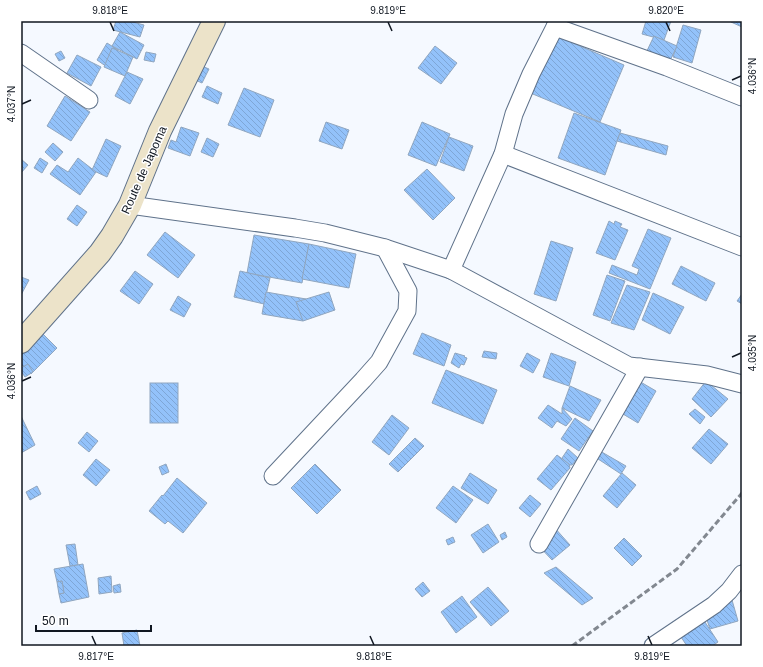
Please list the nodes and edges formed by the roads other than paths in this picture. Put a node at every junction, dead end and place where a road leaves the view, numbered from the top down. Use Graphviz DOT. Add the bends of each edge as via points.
graph roads {
  1 [pos="214,21"];
  2 [pos="556,24"];
  3 [pos="21,53"];
  4 [pos="742,98"];
  5 [pos="89,100"];
  6 [pos="503,154"];
  7 [pos="130,205"];
  8 [pos="742,247"];
  9 [pos="385,248"];
  10 [pos="451,270"];
  11 [pos="21,342"];
  12 [pos="640,366"];
  13 [pos="742,384"];
  14 [pos="273,476"];
  15 [pos="539,544"];
  16 [pos="742,574"];
  17 [pos="653,646"];
  1 -- 7 [label="street, Route de Japoma" via="160,132"];
  2 -- 4 [label="street"];
  2 -- 6 [label="street" via="514,114"];
  3 -- 5 [label="street"];
  6 -- 8 [label="street"];
  6 -- 10 [label="street"];
  7 -- 9 [label="street" via="325,233"];
  7 -- 11 [label="street, Route de Japoma" via="100,253"];
  9 -- 10 [label="street"];
  9 -- 14 [label="street" via="408,291 407,311 379,362"];
  10 -- 12 [label="street" via="630,366"];
  12 -- 13 [label="street" via="707,375"];
  12 -- 15 [label="street"];
  16 -- 17 [label="street" via="714,605"];
}
